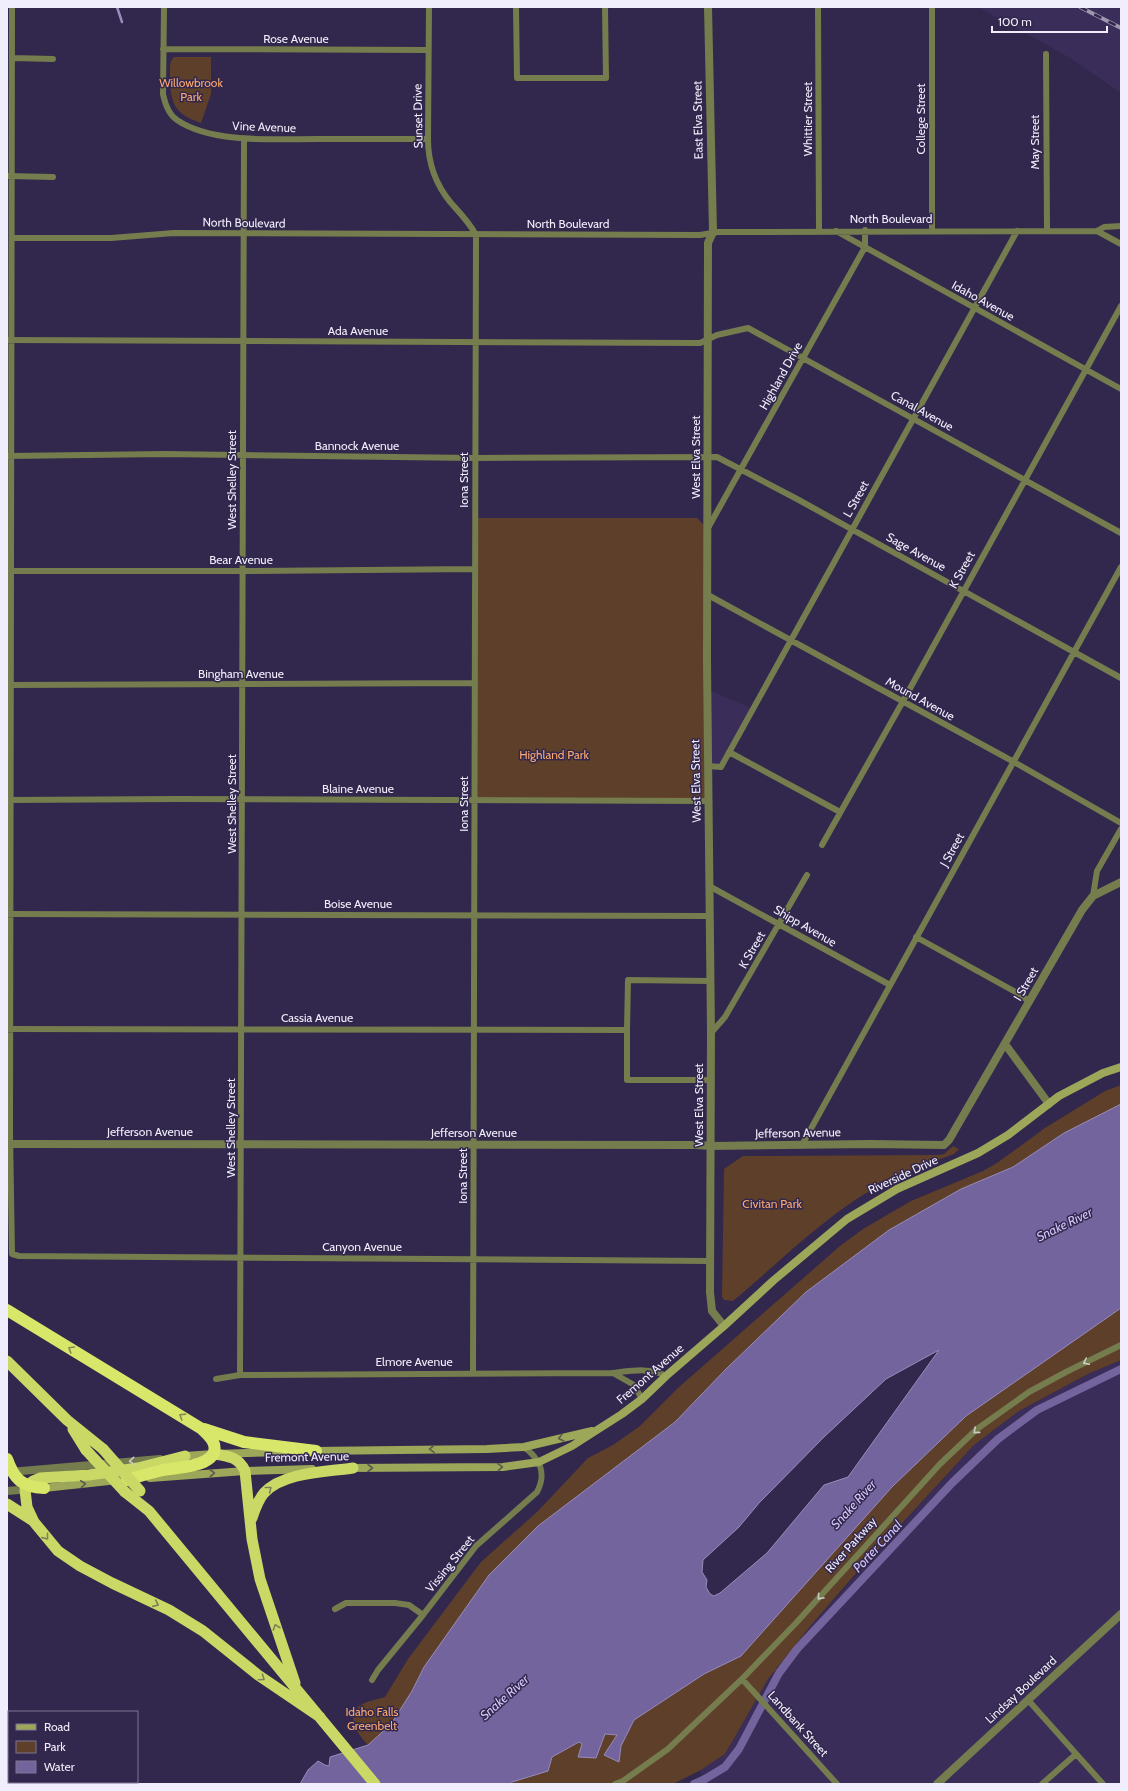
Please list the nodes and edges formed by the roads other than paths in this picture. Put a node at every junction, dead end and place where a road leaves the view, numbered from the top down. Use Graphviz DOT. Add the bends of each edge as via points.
graph roads {
  1 [pos="12,7"];
  2 [pos="164,7"];
  3 [pos="429,7"];
  4 [pos="516,7"];
  5 [pos="605,7"];
  6 [pos="708,7"];
  7 [pos="818,7"];
  8 [pos="932,7"];
  9 [pos="163,49"];
  10 [pos="428,50"];
  11 [pos="1046,54"];
  12 [pos="12,58"];
  13 [pos="53,59"];
  14 [pos="244,139"];
  15 [pos="428,139"];
  16 [pos="10,176"];
  17 [pos="53,176"];
  18 [pos="1121,226"];
  19 [pos="865,230"];
  20 [pos="932,230"];
  21 [pos="1047,230"];
  22 [pos="819,231"];
  23 [pos="836,231"];
  24 [pos="1017,231"];
  25 [pos="1097,231"];
  26 [pos="713,232"];
  27 [pos="244,234"];
  28 [pos="476,235"];
  29 [pos="12,238"];
  30 [pos="1121,244"];
  31 [pos="865,247"];
  32 [pos="1121,306"];
  33 [pos="975,309"];
  34 [pos="708,339"];
  35 [pos="9,340"];
  36 [pos="243,342"];
  37 [pos="475,342"];
  38 [pos="803,358"];
  39 [pos="1086,370"];
  40 [pos="1121,389"];
  41 [pos="914,419"];
  42 [pos="9,456"];
  43 [pos="243,456"];
  44 [pos="475,458"];
  45 [pos="708,458"];
  46 [pos="741,469"];
  47 [pos="1025,480"];
  48 [pos="708,529"];
  49 [pos="852,530"];
  50 [pos="1121,533"];
  51 [pos="1121,567"];
  52 [pos="475,569"];
  53 [pos="9,571"];
  54 [pos="244,571"];
  55 [pos="963,591"];
  56 [pos="708,595"];
  57 [pos="791,640"];
  58 [pos="1074,652"];
  59 [pos="1121,678"];
  60 [pos="475,683"];
  61 [pos="9,685"];
  62 [pos="243,685"];
  63 [pos="902,703"];
  64 [pos="729,752"];
  65 [pos="1014,762"];
  66 [pos="708,766"];
  67 [pos="9,800"];
  68 [pos="243,800"];
  69 [pos="475,801"];
  70 [pos="708,801"];
  71 [pos="840,812"];
  72 [pos="1121,823"];
  73 [pos="1121,829"];
  74 [pos="822,845"];
  75 [pos="807,875"];
  76 [pos="1121,882"];
  77 [pos="709,886"];
  78 [pos="1093,896"];
  79 [pos="9,914"];
  80 [pos="243,914"];
  81 [pos="474,915"];
  82 [pos="710,916"];
  83 [pos="780,924"];
  84 [pos="916,937"];
  85 [pos="710,981"];
  86 [pos="890,985"];
  87 [pos="1030,1002"];
  88 [pos="9,1029"];
  89 [pos="242,1029"];
  90 [pos="474,1029"];
  91 [pos="627,1030"];
  92 [pos="711,1033"];
  93 [pos="1005,1044"];
  94 [pos="1121,1067"];
  95 [pos="711,1080"];
  96 [pos="1049,1104"];
  97 [pos="8,1144"];
  98 [pos="242,1144"];
  99 [pos="474,1145"];
  100 [pos="802,1145"];
  101 [pos="711,1146"];
  102 [pos="941,1146"];
  103 [pos="242,1258"];
  104 [pos="474,1259"];
  105 [pos="710,1261"];
  106 [pos="7,1310"];
  107 [pos="724,1326"];
  108 [pos="714,1334"];
  109 [pos="1121,1345"];
  110 [pos="7,1361"];
  111 [pos="474,1373"];
  112 [pos="613,1373"];
  113 [pos="240,1375"];
  114 [pos="666,1376"];
  115 [pos="216,1379"];
  116 [pos="642,1399"];
  117 [pos="67,1420"];
  118 [pos="202,1429"];
  119 [pos="599,1429"];
  120 [pos="524,1447"];
  121 [pos="316,1450"];
  122 [pos="214,1454"];
  123 [pos="185,1456"];
  124 [pos="7,1459"];
  125 [pos="539,1462"];
  126 [pos="353,1468"];
  127 [pos="245,1471"];
  128 [pos="9,1472"];
  129 [pos="127,1480"];
  130 [pos="26,1488"];
  131 [pos="44,1488"];
  132 [pos="7,1491"];
  133 [pos="7,1504"];
  134 [pos="149,1511"];
  135 [pos="34,1522"];
  136 [pos="250,1522"];
  137 [pos="335,1609"];
  138 [pos="1121,1614"];
  139 [pos="424,1615"];
  140 [pos="742,1679"];
  141 [pos="372,1680"];
  142 [pos="298,1690"];
  143 [pos="1028,1700"];
  144 [pos="320,1717"];
  145 [pos="1076,1754"];
  146 [pos="375,1784"];
  147 [pos="615,1784"];
  148 [pos="837,1784"];
  149 [pos="938,1784"];
  150 [pos="1042,1784"];
  151 [pos="1103,1784"];
  1 -- 12 [label="street"];
  2 -- 9 [label="street, Vine Avenue"];
  3 -- 10 [label="street, Sunset Drive"];
  4 -- 5 [label="street" via="517,78 606,78"];
  6 -- 26 [label="street, East Elva Street"];
  7 -- 22 [label="street, Whittier Street"];
  8 -- 20 [label="street, College Street"];
  9 -- 10 [label="street, Rose Avenue"];
  9 -- 14 [label="street, Vine Avenue" via="163,94 170,113 177,120 198,129 220,136"];
  10 -- 15 [label="street, Sunset Drive"];
  11 -- 21 [label="street, May Street"];
  12 -- 13 [label="street"];
  12 -- 16 [label="street"];
  14 -- 15 [label="street, Vine Avenue"];
  14 -- 27 [label="street, West Shelley Street"];
  15 -- 28 [label="street, Sunset Drive" via="432,167 441,189"];
  16 -- 17 [label="street"];
  16 -- 29 [label="street"];
  18 -- 25 [label="street, North Boulevard" via="1104,227"];
  19 -- 20 [label="street, North Boulevard"];
  19 -- 23 [label="street, North Boulevard"];
  19 -- 31 [label="street, Highland Drive"];
  20 -- 24 [label="street, North Boulevard"];
  21 -- 24 [label="street, North Boulevard"];
  21 -- 25 [label="street, North Boulevard"];
  22 -- 23 [label="street, North Boulevard"];
  22 -- 26 [label="street, North Boulevard"];
  23 -- 31 [label="street, Idaho Avenue"];
  24 -- 33 [label="street, L Street"];
  25 -- 30 [label="street"];
  26 -- 28 [label="street, North Boulevard" via="708,235"];
  26 -- 34 [label="street, West Elva Street" via="708,243"];
  27 -- 28 [label="street, North Boulevard"];
  27 -- 29 [label="street, North Boulevard" via="174,233 111,238"];
  27 -- 36 [label="street, West Shelley Street"];
  28 -- 37 [label="street, Iona Street"];
  29 -- 35 [label="street"];
  31 -- 33 [label="street, Idaho Avenue"];
  31 -- 38 [label="street, Highland Drive"];
  32 -- 39 [label="street, K Street"];
  33 -- 39 [label="street, Idaho Avenue"];
  33 -- 41 [label="street, L Street"];
  34 -- 37 [label="street, Ada Avenue" via="700,343"];
  34 -- 38 [label="street, Canal Avenue" via="748,328"];
  34 -- 45 [label="street, West Elva Street"];
  35 -- 36 [label="street, Ada Avenue"];
  35 -- 42 [label="street"];
  36 -- 37 [label="street, Ada Avenue"];
  36 -- 43 [label="street, West Shelley Street"];
  37 -- 44 [label="street, Iona Street"];
  38 -- 41 [label="street, Canal Avenue"];
  38 -- 46 [label="street, Highland Drive"];
  39 -- 40 [label="street, Idaho Avenue"];
  39 -- 47 [label="street, K Street"];
  41 -- 47 [label="street, Canal Avenue"];
  41 -- 49 [label="street, L Street"];
  42 -- 43 [label="street, Bannock Avenue"];
  42 -- 53 [label="street"];
  43 -- 44 [label="street, Bannock Avenue"];
  43 -- 54 [label="street, West Shelley Street"];
  44 -- 45 [label="street, Bannock Avenue"];
  44 -- 52 [label="street, Iona Street"];
  45 -- 46 [label="street, Bannock Avenue" via="717,458"];
  45 -- 48 [label="street, West Elva Street"];
  46 -- 48 [label="street, Highland Drive"];
  46 -- 49 [label="street, Sage Avenue"];
  47 -- 50 [label="street, Canal Avenue"];
  47 -- 55 [label="street, K Street"];
  48 -- 56 [label="street, West Elva Street"];
  49 -- 55 [label="street, Sage Avenue"];
  49 -- 57 [label="street, L Street"];
  51 -- 58 [label="street, J Street"];
  52 -- 54 [label="street, Bear Avenue"];
  52 -- 60 [label="street, Iona Street"];
  53 -- 54 [label="street, Bear Avenue"];
  53 -- 61 [label="street"];
  54 -- 62 [label="street, West Shelley Street"];
  55 -- 58 [label="street, Sage Avenue"];
  55 -- 63 [label="street, K Street"];
  56 -- 57 [label="street, Mound Avenue"];
  56 -- 66 [label="street, West Elva Street"];
  57 -- 63 [label="street, Mound Avenue"];
  57 -- 64 [label="street, L Street"];
  58 -- 59 [label="street, Sage Avenue"];
  58 -- 65 [label="street, J Street"];
  60 -- 62 [label="street, Bingham Avenue"];
  60 -- 69 [label="street, Iona Street"];
  61 -- 62 [label="street, Bingham Avenue"];
  61 -- 67 [label="street"];
  62 -- 68 [label="street, West Shelley Street"];
  63 -- 65 [label="street, Mound Avenue"];
  63 -- 71 [label="street, K Street"];
  64 -- 66 [label="street, L Street" via="721,767"];
  64 -- 71 [label="street"];
  65 -- 72 [label="street, Mound Avenue"];
  65 -- 84 [label="street, J Street"];
  66 -- 70 [label="street, West Elva Street"];
  67 -- 68 [label="street, Blaine Avenue"];
  67 -- 79 [label="street"];
  68 -- 69 [label="street, Blaine Avenue"];
  68 -- 80 [label="street, West Shelley Street"];
  69 -- 70 [label="street, Blaine Avenue"];
  69 -- 81 [label="street, Iona Street"];
  70 -- 77 [label="street, West Elva Street"];
  71 -- 74 [label="street, K Street"];
  73 -- 78 [label="street, I Street" via="1097,871"];
  75 -- 83 [label="street, K Street"];
  76 -- 78 [label="street"];
  77 -- 82 [label="street, West Elva Street"];
  77 -- 83 [label="street, Shipp Avenue"];
  78 -- 87 [label="street, I Street" via="1082,910"];
  79 -- 80 [label="street, Boise Avenue"];
  79 -- 88 [label="street"];
  80 -- 81 [label="street, Boise Avenue"];
  80 -- 89 [label="street, West Shelley Street"];
  81 -- 82 [label="street, Boise Avenue"];
  81 -- 90 [label="street, Iona Street"];
  82 -- 85 [label="street, West Elva Street"];
  83 -- 86 [label="street, Shipp Avenue"];
  83 -- 92 [label="street, K Street" via="725,1017"];
  84 -- 86 [label="street, J Street"];
  84 -- 87 [label="street"];
  85 -- 91 [label="street" via="628,980"];
  85 -- 92 [label="street, West Elva Street"];
  86 -- 100 [label="street, J Street"];
  87 -- 93 [label="street, I Street"];
  88 -- 89 [label="street, Cassia Avenue"];
  88 -- 97 [label="street"];
  89 -- 90 [label="street, Cassia Avenue"];
  89 -- 98 [label="street, West Shelley Street"];
  90 -- 91 [label="street, Cassia Avenue"];
  90 -- 99 [label="street, Iona Street"];
  91 -- 95 [label="street" via="627,1080"];
  92 -- 95 [label="street, West Elva Street"];
  93 -- 96 [label="street"];
  93 -- 102 [label="street, I Street" via="949,1140"];
  94 -- 96 [label="main road, Riverside Drive" via="1075,1087"];
  95 -- 101 [label="street, West Elva Street"];
  96 -- 107 [label="main road, Riverside Drive" via="998,1142 958,1163 897,1189 847,1219"];
  97 -- 98 [label="street, Jefferson Avenue"];
  97 -- 103 [label="street, Canyon Avenue" via="11,1250 14,1256"];
  98 -- 99 [label="street, Jefferson Avenue"];
  98 -- 103 [label="street, West Shelley Street"];
  99 -- 101 [label="street, Jefferson Avenue"];
  99 -- 104 [label="street, Iona Street"];
  100 -- 101 [label="street, Jefferson Avenue"];
  100 -- 102 [label="street, Jefferson Avenue"];
  101 -- 105 [label="street, West Elva Street"];
  103 -- 104 [label="street, Canyon Avenue"];
  103 -- 113 [label="street, West Shelley Street"];
  104 -- 105 [label="street, Canyon Avenue"];
  104 -- 111 [label="street, Iona Street"];
  105 -- 107 [label="street, West Elva Street" via="712,1311"];
  118 -- 106 [label="highway, one-way"];
  107 -- 108 [label="main road, Riverside Drive"];
  108 -- 114 [label="main road, Fremont Avenue"];
  109 -- 140 [label="street, River Parkway, one-way" via="1029,1392 977,1429 940,1464 796,1624"];
  110 -- 117 [label="highway"];
  111 -- 112 [label="street, Elmore Avenue"];
  111 -- 113 [label="street, Elmore Avenue"];
  112 -- 114 [label="street, Elmore Avenue" via="651,1370"];
  112 -- 116 [label="street, Elmore Avenue" via="634,1385"];
  113 -- 115 [label="street, Elmore Avenue"];
  114 -- 116 [label="main road, Fremont Avenue"];
  116 -- 119 [label="main road, Fremont Avenue"];
  117 -- 134 [label="highway, bridge" via="86,1450 125,1492"];
  117 -- 134 [label="highway, bridge" via="103,1449 140,1491"];
  118 -- 121 [label="highway" via="244,1442"];
  118 -- 122 [label="highway" via="213,1440"];
  119 -- 120 [label="main road, Fremont Avenue, one-way"];
  119 -- 125 [label="main road, Fremont Avenue"];
  120 -- 121 [label="main road, Fremont Avenue, one-way"];
  120 -- 125 [label="street" via="536,1456"];
  121 -- 122 [label="main road, Fremont Avenue"];
  122 -- 123 [label="main road, Fremont Avenue"];
  122 -- 127 [label="highway" via="236,1459"];
  122 -- 129 [label="highway" via="190,1466"];
  123 -- 128 [label="street, Fremont Avenue, one-way"];
  123 -- 130 [label="highway" via="138,1468 40,1478"];
  124 -- 128 [label="highway"];
  126 -- 125 [label="main road, Fremont Avenue, one-way" via="483,1468"];
  125 -- 139 [label="street, Vissing Street" via="542,1477 537,1492 476,1546"];
  126 -- 127 [label="main road, Fremont Avenue"];
  136 -- 126 [label="highway, one-way" via="256,1504 265,1492 277,1483 291,1477"];
  129 -- 127 [label="main road, Fremont Avenue, one-way"];
  127 -- 136 [label="highway"];
  128 -- 130 [label="highway"];
  131 -- 129 [label="main road, Fremont Avenue, one-way"];
  130 -- 131 [label="highway"];
  130 -- 132 [label="street"];
  130 -- 135 [label="highway" via="27,1507"];
  133 -- 135 [label="highway"];
  134 -- 142 [label="highway"];
  135 -- 144 [label="highway, one-way" via="58,1551 112,1584 169,1610"];
  142 -- 136 [label="highway, one-way" via="260,1579"];
  137 -- 139 [label="street" via="346,1603 395,1603 409,1605"];
  138 -- 143 [label="street, Lindsay Boulevard"];
  139 -- 141 [label="street, Vissing Street"];
  140 -- 147 [label="street, River Parkway" via="668,1749"];
  140 -- 148 [label="street, Landbank Street"];
  142 -- 144 [label="highway"];
  143 -- 145 [label="street"];
  143 -- 149 [label="street, Lindsay Boulevard"];
  144 -- 146 [label="highway"];
  145 -- 150 [label="street"];
  145 -- 151 [label="street"];
}
